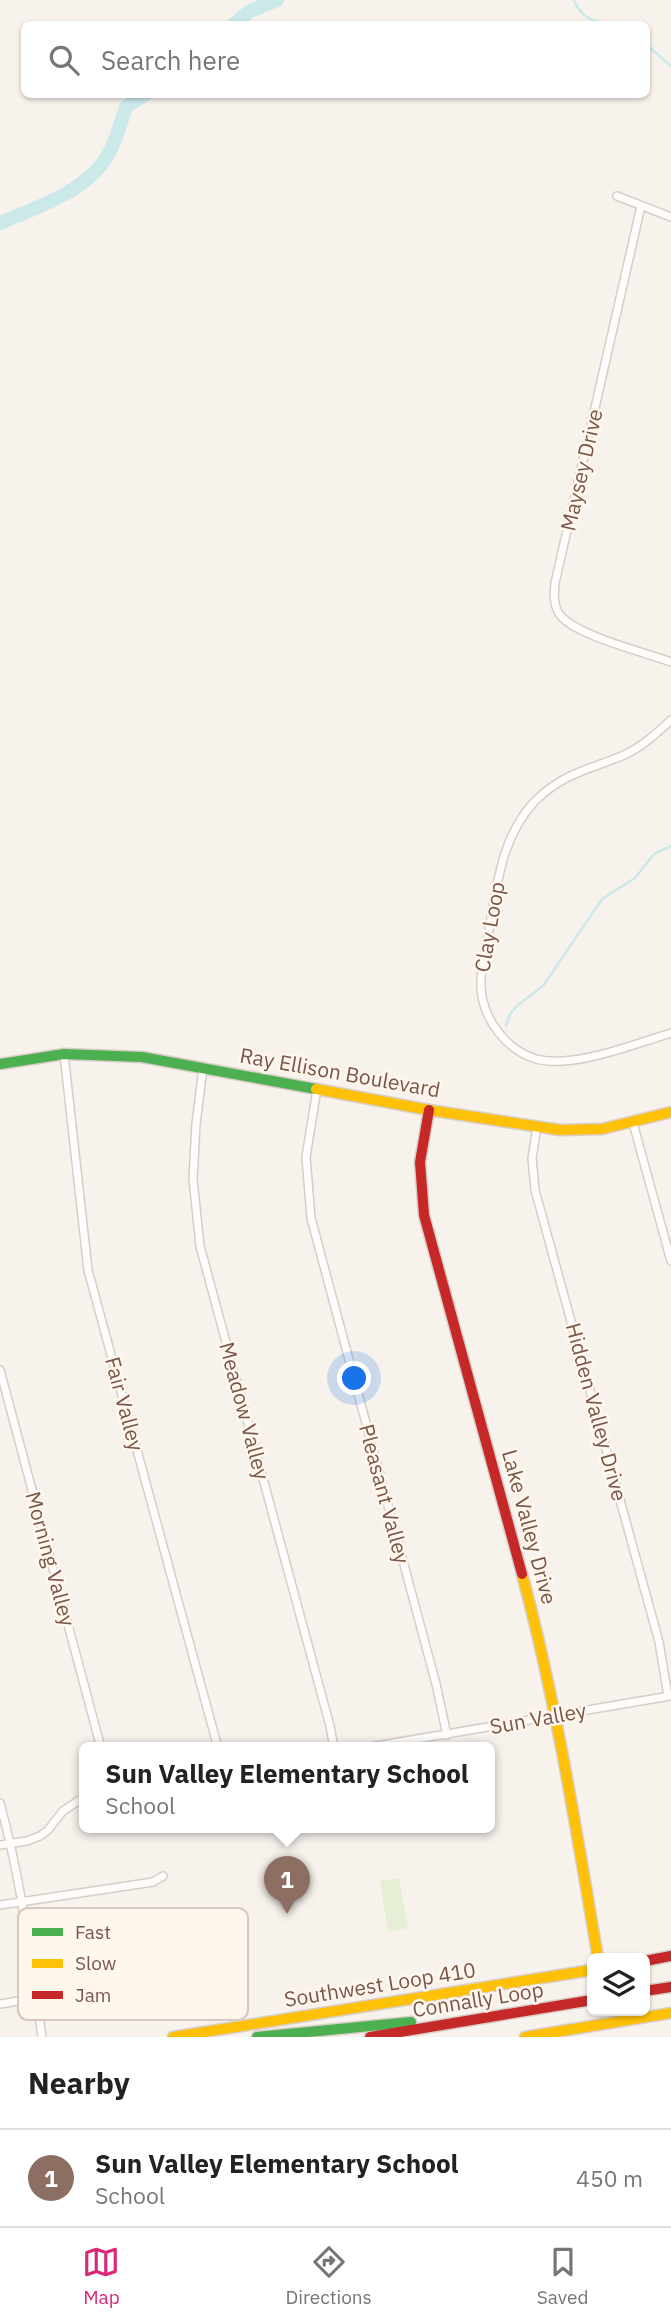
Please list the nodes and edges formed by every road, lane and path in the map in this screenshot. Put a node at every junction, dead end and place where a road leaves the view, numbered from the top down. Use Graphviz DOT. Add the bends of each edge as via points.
graph roads {
  1 [pos="617,196"];
  2 [pos="641,206"];
  3 [pos="671,217"];
  4 [pos="671,662"];
  5 [pos="671,720"];
  6 [pos="671,1033"];
  7 [pos="64,1054"];
  8 [pos="0,1064"];
  9 [pos="203,1068"];
  10 [pos="317,1089"];
  11 [pos="429,1110"];
  12 [pos="671,1112"];
  13 [pos="633,1123"];
  14 [pos="537,1127"];
  15 [pos="671,1261"];
  16 [pos="0,1370"];
  17 [pos="670,1696"];
  18 [pos="557,1716"];
  19 [pos="447,1735"];
  20 [pos="99,1742"];
  21 [pos="216,1742"];
  22 [pos="333,1742"];
  23 [pos="402,1742"];
  24 [pos="79,1800"];
  25 [pos="0,1803"];
  26 [pos="11,1844"];
  27 [pos="0,1845"];
  28 [pos="163,1876"];
  29 [pos="22,1902"];
  30 [pos="0,1905"];
  31 [pos="23,1908"];
  32 [pos="597,1953"];
  33 [pos="671,1956"];
  34 [pos="650,1960"];
  35 [pos="587,1971"];
  36 [pos="671,1987"];
  37 [pos="650,1990"];
  38 [pos="18,2001"];
  39 [pos="587,2001"];
  40 [pos="0,2004"];
  41 [pos="671,2013"];
  42 [pos="462,2022"];
  43 [pos="173,2037"];
  44 [pos="257,2037"];
  45 [pos="370,2037"];
  46 [pos="525,2037"];
  1 -- 2 [label="street"];
  2 -- 3 [label="street"];
  2 -- 4 [label="street, Maysey Drive" via="554,601 576,628"];
  5 -- 6 [label="street, Clay Loop" via="636,748 556,783 525,814 504,853 481,987 489,1018 503,1038 537,1059 572,1061"];
  7 -- 8 [label="main road, Ray Ellison Boulevard"];
  7 -- 9 [label="main road, Ray Ellison Boulevard" via="134,1056"];
  7 -- 21 [label="street, Fair Valley" via="88,1270"];
  9 -- 10 [label="main road, Ray Ellison Boulevard"];
  9 -- 22 [label="street, Meadow Valley" via="193,1179 200,1246"];
  10 -- 11 [label="main road, Ray Ellison Boulevard"];
  10 -- 19 [label="street, Pleasant Valley" via="306,1157 311,1218"];
  11 -- 14 [label="main road, Ray Ellison Boulevard"];
  11 -- 18 [label="main road, Lake Valley Drive" via="419,1167 424,1214"];
  12 -- 13 [label="main road, Ray Ellison Boulevard"];
  13 -- 14 [label="main road, Ray Ellison Boulevard" via="580,1131"];
  13 -- 15 [label="street"];
  14 -- 17 [label="street, Hidden Valley Drive" via="532,1158 534,1190"];
  16 -- 20 [label="street, Morning Valley"];
  17 -- 18 [label="street, Sun Valley"];
  18 -- 19 [label="street, Sun Valley"];
  18 -- 32 [label="main road, Lake Valley Drive"];
  19 -- 23 [label="street, Sun Valley"];
  24 -- 26 [label="street" via="40,1836"];
  25 -- 26 [label="street"];
  26 -- 27 [label="street"];
  26 -- 29 [label="street"];
  28 -- 29 [label="street" via="153,1882"];
  29 -- 30 [label="street"];
  29 -- 31 [label="street"];
  33 -- 34 [label="main road"];
  35 -- 43 [label="main road, Southwest Loop 410"];
  36 -- 37 [label="main road"];
  38 -- 40 [label="street"];
  39 -- 42 [label="main road, Connally Loop"];
  41 -- 46 [label="main road, Connally Loop"];
  42 -- 44 [label="main road" via="422,2021"];
  42 -- 45 [label="main road, Connally Loop"];
}
